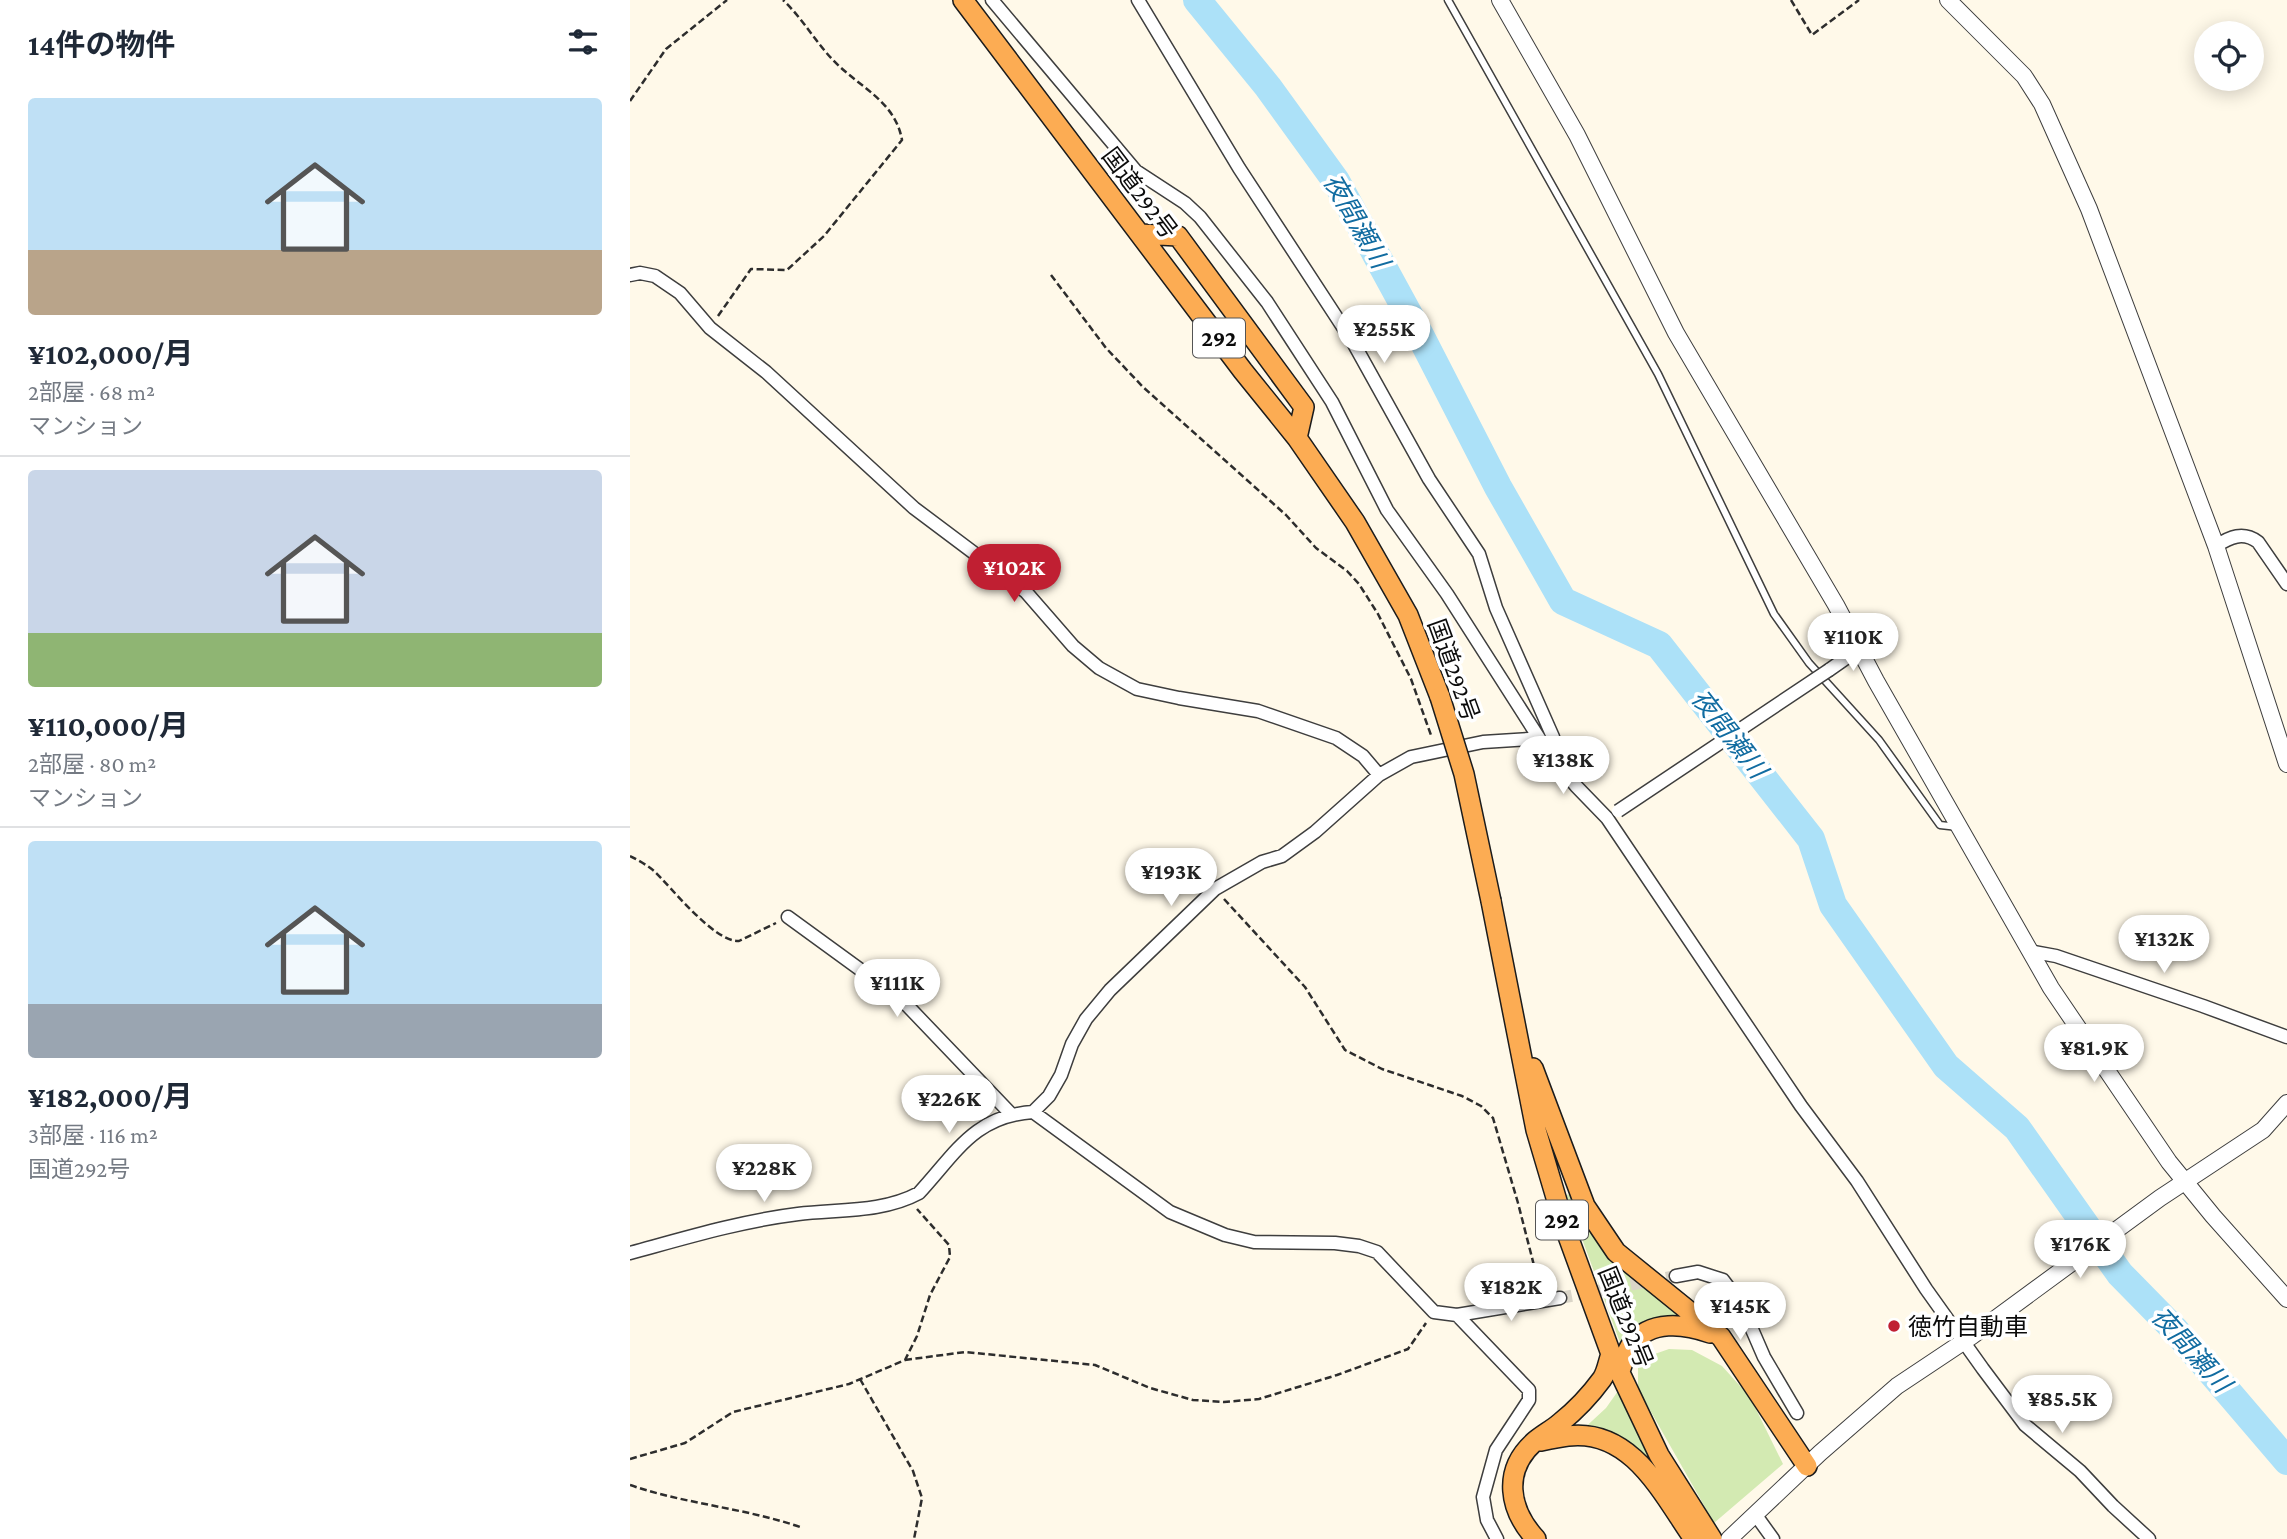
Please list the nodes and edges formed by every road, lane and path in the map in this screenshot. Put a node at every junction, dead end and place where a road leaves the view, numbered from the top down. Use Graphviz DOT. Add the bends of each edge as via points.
graph roads {
  1 [pos="727,0"];
  2 [pos="783,0"];
  3 [pos="963,0"];
  4 [pos="992,0"];
  5 [pos="1138,0"];
  6 [pos="1448,0"];
  7 [pos="1500,0"];
  8 [pos="1791,0"];
  9 [pos="1859,0"];
  10 [pos="1948,0"];
  11 [pos="630,100"];
  12 [pos="1140,234"];
  13 [pos="630,275"];
  14 [pos="1051,275"];
  15 [pos="710,328"];
  16 [pos="1297,438"];
  17 [pos="2216,546"];
  18 [pos="2287,584"];
  19 [pos="1859,649"];
  20 [pos="1546,749"];
  21 [pos="1437,751"];
  22 [pos="2286,755"];
  23 [pos="1379,775"];
  24 [pos="1606,818"];
  25 [pos="1958,827"];
  26 [pos="630,856"];
  27 [pos="1215,888"];
  28 [pos="788,917"];
  29 [pos="2029,951"];
  30 [pos="1513,1015"];
  31 [pos="2287,1037"];
  32 [pos="2287,1103"];
  33 [pos="1033,1112"];
  34 [pos="1012,1114"];
  35 [pos="2185,1182"];
  36 [pos="908,1199"];
  37 [pos="630,1253"];
  38 [pos="1676,1276"];
  39 [pos="1560,1298"];
  40 [pos="2287,1299"];
  41 [pos="1543,1301"];
  42 [pos="1434,1312"];
  43 [pos="1457,1315"];
  44 [pos="1721,1337"];
  45 [pos="1967,1339"];
  46 [pos="1611,1354"];
  47 [pos="905,1360"];
  48 [pos="1620,1371"];
  49 [pos="860,1379"];
  50 [pos="1797,1413"];
  51 [pos="1533,1443"];
  52 [pos="630,1459"];
  53 [pos="1807,1466"];
  54 [pos="630,1485"];
  55 [pos="1755,1514"];
  56 [pos="800,1527"];
  57 [pos="1692,1527"];
  58 [pos="914,1539"];
  59 [pos="1497,1539"];
  60 [pos="1536,1539"];
  61 [pos="1712,1539"];
  62 [pos="1729,1539"];
  63 [pos="1773,1539"];
  64 [pos="2149,1539"];
  1 -- 11 [label="path" via="666,49"];
  2 -- 15 [label="path" via="834,61 884,102 898,121 902,140 824,236 788,270 751,269"];
  3 -- 12 [label="highway, 国道292号 / 292"];
  4 -- 20 [label="street" via="1136,172 1200,217 1267,302 1332,402 1387,510"];
  5 -- 20 [label="street" via="1239,168 1354,344 1429,479 1479,554 1496,608 1553,737"];
  6 -- 25 [label="lane" via="1658,374 1774,614 1809,663 1879,740 1940,825"];
  7 -- 19 [label="street" via="1577,135 1676,332"];
  8 -- 9 [label="path" via="1812,35"];
  10 -- 17 [label="street" via="2024,76 2042,104 2089,209"];
  12 -- 16 [label="highway, 国道292号 / 292"];
  12 -- 16 [label="highway" via="1178,236 1304,407"];
  13 -- 15 [label="street" via="655,276 670,285"];
  14 -- 21 [label="path" via="1106,348 1143,387 1359,584 1411,679"];
  15 -- 23 [label="street" via="766,372 914,508 1026,592 1073,646 1099,668 1137,689 1258,711 1336,738 1363,756"];
  16 -- 30 [label="highway, 国道292号 / 292, bridge" via="1355,522 1408,615 1440,697 1464,774"];
  17 -- 18 [label="street" via="2232,537 2252,538"];
  17 -- 22 [label="street"];
  19 -- 24 [label="street, bridge"];
  19 -- 25 [label="street"];
  20 -- 21 [label="street" via="1529,738"];
  20 -- 24 [label="street"];
  21 -- 23 [label="street" via="1411,757"];
  23 -- 27 [label="street" via="1282,856"];
  24 -- 45 [label="street"];
  25 -- 29 [label="street"];
  26 -- 28 [label="path" via="653,870 732,941"];
  27 -- 33 [label="street" via="1086,1019 1049,1096"];
  27 -- 41 [label="path" via="1305,988 1345,1050 1382,1069 1462,1096 1493,1118"];
  28 -- 34 [label="street" via="902,1000"];
  29 -- 31 [label="street" via="2080,964"];
  29 -- 35 [label="street"];
  30 -- 44 [label="highway" via="1585,1206 1616,1252"];
  30 -- 46 [label="highway, 国道292号 / 292" via="1536,1130 1565,1228"];
  32 -- 35 [label="street" via="2263,1130"];
  33 -- 34 [label="street"];
  33 -- 42 [label="street" via="1170,1212 1254,1242 1335,1243 1377,1252"];
  34 -- 36 [label="street" via="980,1127 919,1193"];
  35 -- 40 [label="street"];
  35 -- 45 [label="street"];
  36 -- 37 [label="street" via="870,1209 797,1214 724,1228"];
  36 -- 47 [label="path" via="949,1245 950,1257"];
  38 -- 50 [label="street" via="1698,1272 1723,1280 1741,1304 1764,1357"];
  39 -- 41 [label="street"];
  41 -- 43 [label="street"];
  42 -- 43 [label="street"];
  42 -- 47 [label="path" via="1408,1349 1259,1399 1193,1401 1095,1365 965,1352"];
  43 -- 59 [label="street" via="1529,1390 1529,1400 1496,1450 1483,1497"];
  44 -- 48 [label="highway" via="1691,1326 1668,1324 1647,1331 1631,1345"];
  44 -- 53 [label="highway"];
  45 -- 53 [label="street" via="1897,1386"];
  45 -- 64 [label="street" via="2025,1425"];
  46 -- 48 [label="highway, 国道292号 / 292"];
  46 -- 51 [label="highway" via="1604,1377 1561,1423"];
  47 -- 49 [label="path"];
  48 -- 57 [label="highway, 国道292号 / 292"];
  49 -- 52 [label="path" via="733,1412 685,1443"];
  49 -- 58 [label="path" via="913,1471 922,1498"];
  51 -- 57 [label="highway" via="1569,1435 1594,1437 1618,1446 1640,1462"];
  51 -- 60 [label="highway" via="1519,1460 1512,1485 1521,1522"];
  53 -- 55 [label="street"];
  54 -- 56 [label="path"];
  55 -- 62 [label="street"];
  55 -- 63 [label="street"];
  57 -- 61 [label="highway, 国道292号 / 292"];
}
